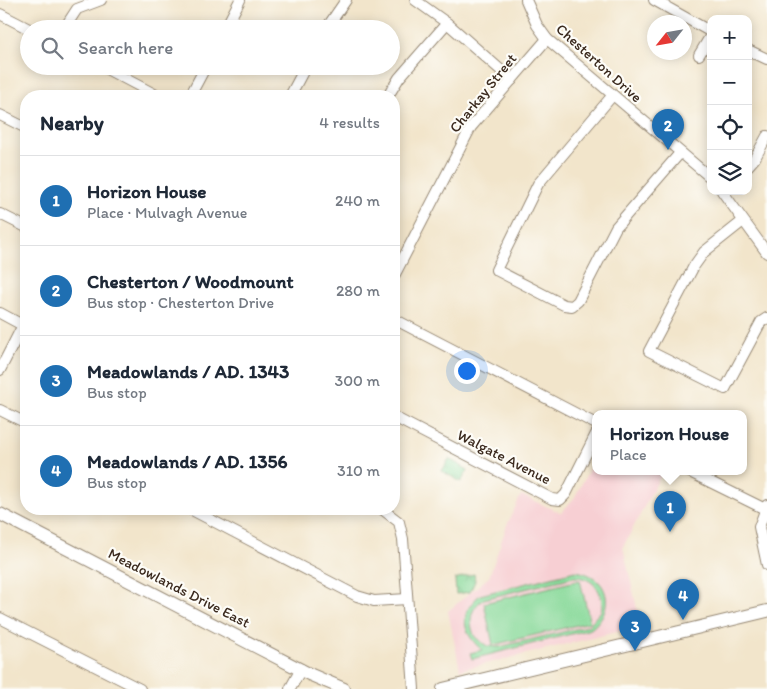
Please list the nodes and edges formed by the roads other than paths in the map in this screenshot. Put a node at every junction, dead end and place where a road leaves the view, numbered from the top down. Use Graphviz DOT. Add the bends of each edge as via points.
graph roads {
  1 [pos="101,0"];
  2 [pos="240,0"];
  3 [pos="346,0"];
  4 [pos="415,0"];
  5 [pos="526,0"];
  6 [pos="654,0"];
  7 [pos="0,14"];
  8 [pos="70,20"];
  9 [pos="230,20"];
  10 [pos="332,20"];
  11 [pos="447,23"];
  12 [pos="20,24"];
  13 [pos="707,32"];
  14 [pos="547,39"];
  15 [pos="707,41"];
  16 [pos="752,52"];
  17 [pos="699,55"];
  18 [pos="767,59"];
  19 [pos="118,75"];
  20 [pos="201,75"];
  21 [pos="301,75"];
  22 [pos="512,80"];
  23 [pos="147,90"];
  24 [pos="193,90"];
  25 [pos="293,90"];
  26 [pos="392,90"];
  27 [pos="612,96"];
  28 [pos="0,115"];
  29 [pos="20,125"];
  30 [pos="767,136"];
  31 [pos="680,152"];
  32 [pos="752,161"];
  33 [pos="707,175"];
  34 [pos="725,195"];
  35 [pos="0,214"];
  36 [pos="743,221"];
  37 [pos="20,224"];
  38 [pos="767,253"];
  39 [pos="400,264"];
  40 [pos="0,313"];
  41 [pos="767,318"];
  42 [pos="400,322"];
  43 [pos="20,323"];
  44 [pos="20,335"];
  45 [pos="0,370"];
  46 [pos="0,410"];
  47 [pos="20,420"];
  48 [pos="400,420"];
  49 [pos="592,422"];
  50 [pos="592,442"];
  51 [pos="697,475"];
  52 [pos="766,507"];
  53 [pos="0,514"];
  54 [pos="202,515"];
  55 [pos="390,515"];
  56 [pos="767,564"];
  57 [pos="407,599"];
  58 [pos="767,611"];
  59 [pos="0,618"];
  60 [pos="300,669"];
  61 [pos="140,689"];
  62 [pos="290,689"];
  63 [pos="344,689"];
  64 [pos="414,689"];
  65 [pos="443,689"];
  1 -- 8 [label="street" via="77,9"];
  2 -- 9 [label="street"];
  3 -- 10 [label="street"];
  4 -- 11 [label="street"];
  5 -- 14 [label="street, Chesterton Drive"];
  6 -- 13 [label="street"];
  7 -- 12 [label="street"];
  11 -- 22 [label="street"];
  11 -- 26 [label="street"];
  14 -- 22 [label="street, Charkay Street"];
  14 -- 27 [label="street, Chesterton Drive"];
  15 -- 17 [label="street"];
  16 -- 18 [label="street"];
  19 -- 23 [label="street"];
  20 -- 24 [label="street"];
  21 -- 25 [label="street"];
  22 -- 39 [label="street, Charkay Street" via="464,138"];
  27 -- 31 [label="street, Chesterton Drive"];
  27 -- 31 [label="street" via="538,184 496,270 564,306 572,306 578,301 616,227"];
  28 -- 29 [label="street"];
  30 -- 32 [label="street"];
  31 -- 33 [label="street, Chesterton Drive"];
  34 -- 36 [label="street"];
  35 -- 37 [label="street"];
  36 -- 38 [label="street"];
  36 -- 41 [label="street" via="704,252 649,351 725,390 761,322"];
  40 -- 43 [label="street"];
  42 -- 49 [label="street"];
  44 -- 45 [label="street"];
  46 -- 47 [label="street"];
  48 -- 50 [label="street, Walgate Avenue" via="552,499 560,500"];
  51 -- 52 [label="street"];
  52 -- 56 [label="street" via="760,527"];
  53 -- 60 [label="main road, Meadowlands Drive East"];
  54 -- 57 [label="street" via="357,596 374,601"];
  55 -- 57 [label="street" via="399,522"];
  57 -- 64 [label="street"];
  58 -- 65 [label="main road"];
  59 -- 61 [label="street"];
  60 -- 62 [label="street"];
  60 -- 63 [label="main road, Meadowlands Drive East"];
}
